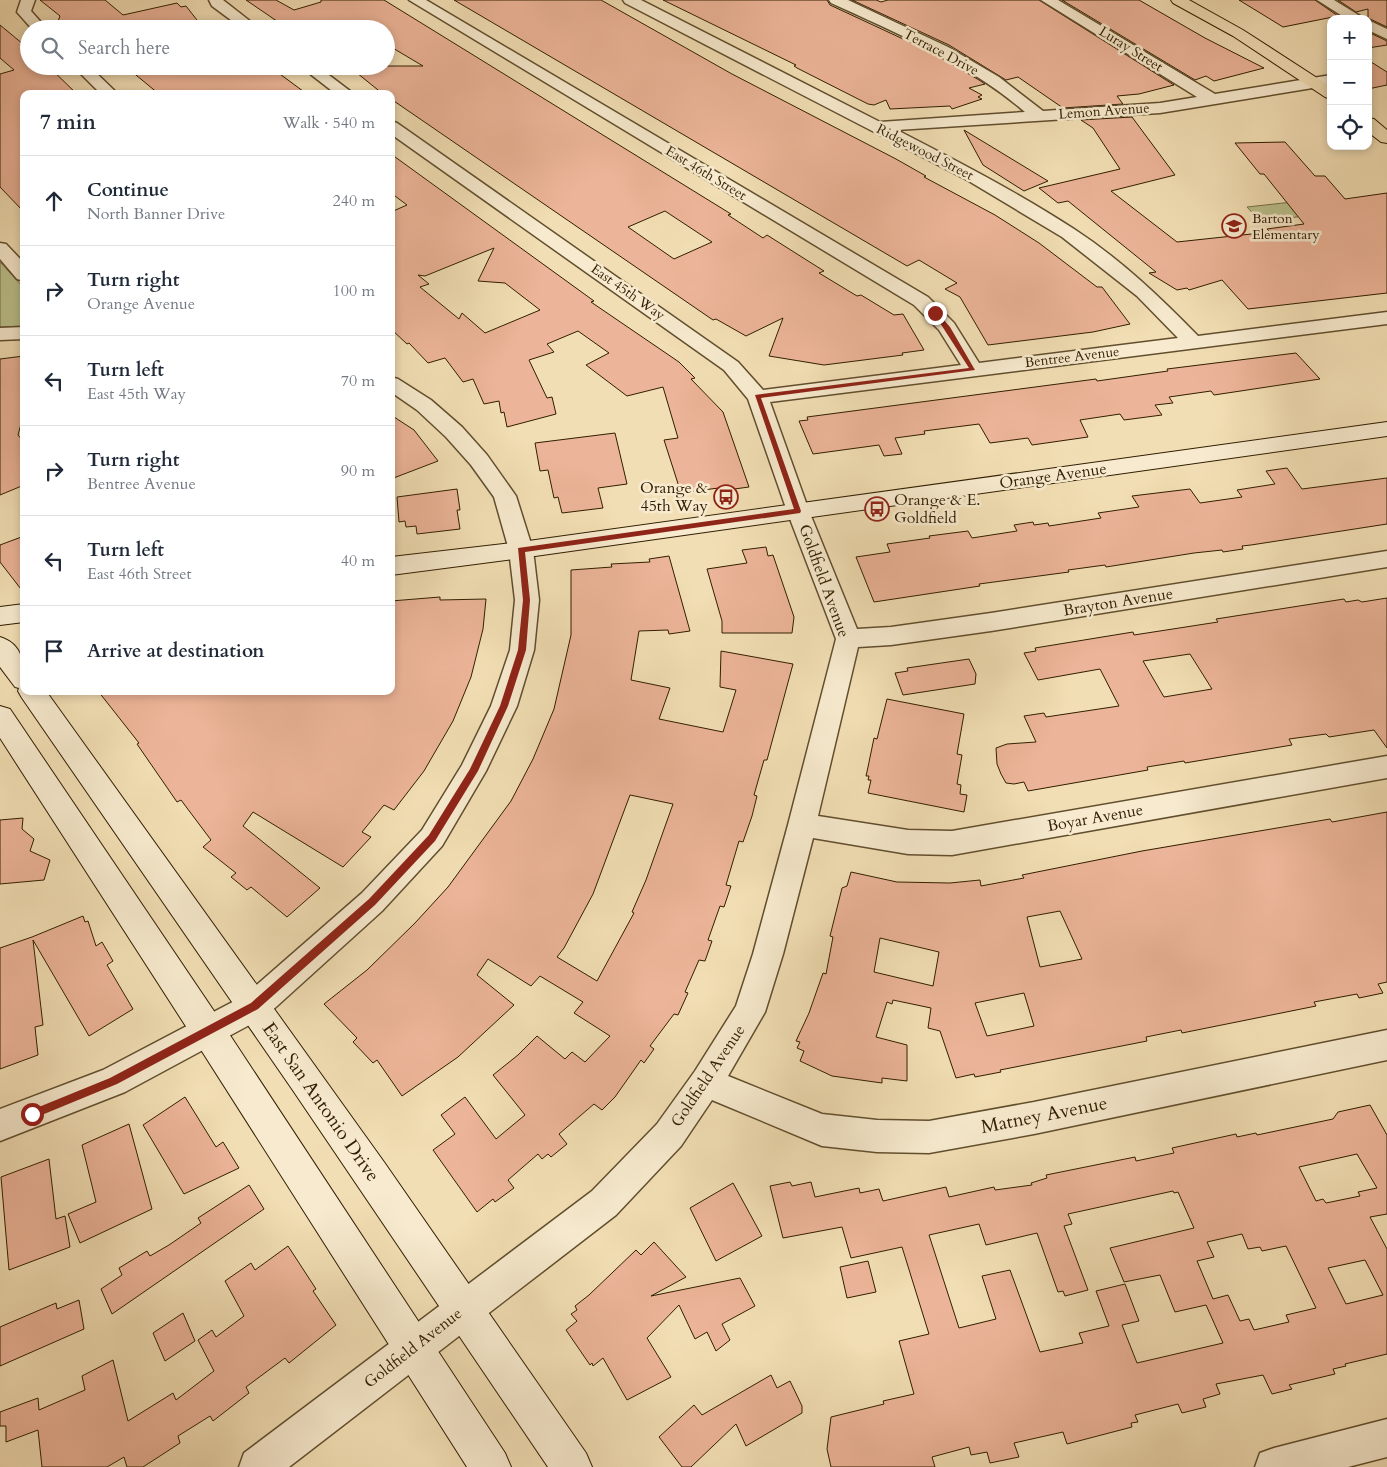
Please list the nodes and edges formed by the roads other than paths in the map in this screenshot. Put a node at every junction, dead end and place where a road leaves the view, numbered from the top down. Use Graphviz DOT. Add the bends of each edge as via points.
graph roads {
  1 [pos="28,0"];
  2 [pos="216,0"];
  3 [pos="416,0"];
  4 [pos="630,0"];
  5 [pos="836,0"];
  6 [pos="1048,0"];
  7 [pos="1178,0"];
  8 [pos="1203,0"];
  9 [pos="1324,0"];
  10 [pos="1351,15"];
  11 [pos="32,20"];
  12 [pos="240,20"];
  13 [pos="1372,26"];
  14 [pos="1387,35"];
  15 [pos="90,75"];
  16 [pos="319,75"];
  17 [pos="1326,79"];
  18 [pos="106,90"];
  19 [pos="340,90"];
  20 [pos="1213,100"];
  21 [pos="1038,116"];
  22 [pos="1372,126"];
  23 [pos="875,127"];
  24 [pos="395,129"];
  25 [pos="1387,138"];
  26 [pos="0,248"];
  27 [pos="20,271"];
  28 [pos="1387,318"];
  29 [pos="20,332"];
  30 [pos="0,334"];
  31 [pos="1194,343"];
  32 [pos="973,369"];
  33 [pos="395,385"];
  34 [pos="758,397"];
  35 [pos="1387,429"];
  36 [pos="798,511"];
  37 [pos="521,550"];
  38 [pos="1387,559"];
  39 [pos="395,566"];
  40 [pos="20,614"];
  41 [pos="0,616"];
  42 [pos="848,639"];
  43 [pos="0,647"];
  44 [pos="20,674"];
  45 [pos="35,695"];
  46 [pos="0,716"];
  47 [pos="1387,767"];
  48 [pos="802,826"];
  49 [pos="254,1006"];
  50 [pos="208,1031"];
  51 [pos="1387,1045"];
  52 [pos="706,1082"];
  53 [pos="0,1125"];
  54 [pos="465,1308"];
  55 [pos="412,1348"];
  56 [pos="1387,1438"];
  57 [pos="258,1467"];
  58 [pos="491,1467"];
  59 [pos="572,1467"];
  60 [pos="1274,1467"];
  1 -- 11 [label="street" via="24,12"];
  2 -- 12 [label="street"];
  3 -- 32 [label="street, East 46th Street" via="922,301 947,327"];
  4 -- 23 [label="street, Ridgewood Street"];
  5 -- 21 [label="street, Terrace Drive" via="972,67"];
  6 -- 20 [label="street, Luray Street"];
  7 -- 17 [label="main road"];
  8 -- 17 [label="main road" via="1285,46"];
  9 -- 10 [label="street"];
  13 -- 14 [label="street"];
  15 -- 18 [label="street"];
  16 -- 19 [label="street"];
  17 -- 20 [label="street, Lemon Avenue"];
  20 -- 21 [label="street, Lemon Avenue" via="1160,108"];
  21 -- 23 [label="street, Lemon Avenue"];
  22 -- 25 [label="main road"];
  23 -- 31 [label="street, Ridgewood Street" via="973,176 1068,233 1144,292"];
  24 -- 34 [label="street, East 45th Way" via="731,366"];
  26 -- 27 [label="street"];
  28 -- 31 [label="street, Bentree Avenue"];
  29 -- 30 [label="street"];
  31 -- 32 [label="street, Bentree Avenue"];
  32 -- 34 [label="street, Bentree Avenue"];
  33 -- 37 [label="street" via="424,405 479,460 505,496"];
  34 -- 36 [label="street, East 45th Way"];
  35 -- 36 [label="main road, Orange Avenue"];
  36 -- 37 [label="main road, Orange Avenue"];
  36 -- 42 [label="street, Goldfield Avenue"];
  37 -- 39 [label="main road, Orange Avenue"];
  37 -- 49 [label="street" via="527,600 522,650 504,706 474,771 432,838 372,902"];
  38 -- 42 [label="street, Brayton Avenue" via="991,622"];
  40 -- 41 [label="main road"];
  42 -- 48 [label="street, Goldfield Avenue"];
  43 -- 44 [label="main road"];
  45 -- 49 [label="main road, East San Antonio Drive"];
  46 -- 50 [label="main road"];
  47 -- 48 [label="street, Boyar Avenue" via="952,843 908,842"];
  48 -- 52 [label="street, Goldfield Avenue" via="750,1012"];
  49 -- 50 [label="street"];
  49 -- 54 [label="main road, East San Antonio Drive"];
  50 -- 53 [label="street" via="114,1081"];
  50 -- 55 [label="main road"];
  51 -- 52 [label="street, Matney Avenue" via="928,1137 822,1130"];
  52 -- 54 [label="street, Goldfield Avenue" via="669,1135 604,1204"];
  54 -- 55 [label="street, Goldfield Avenue"];
  54 -- 59 [label="main road, East San Antonio Drive"];
  55 -- 57 [label="street, Goldfield Avenue"];
  55 -- 58 [label="main road"];
  56 -- 60 [label="street"];
}
